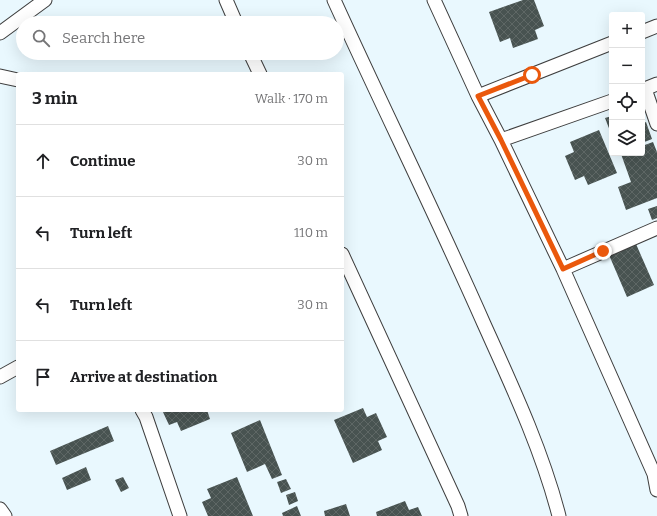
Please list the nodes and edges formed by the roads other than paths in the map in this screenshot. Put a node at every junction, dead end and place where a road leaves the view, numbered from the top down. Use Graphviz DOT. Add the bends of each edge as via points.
graph roads {
  1 [pos="45,0"];
  2 [pos="226,0"];
  3 [pos="334,0"];
  4 [pos="434,0"];
  5 [pos="23,16"];
  6 [pos="233,16"];
  7 [pos="341,16"];
  8 [pos="16,21"];
  9 [pos="344,22"];
  10 [pos="657,26"];
  11 [pos="645,31"];
  12 [pos="0,33"];
  13 [pos="609,44"];
  14 [pos="253,60"];
  15 [pos="259,72"];
  16 [pos="0,76"];
  17 [pos="16,80"];
  18 [pos="657,84"];
  19 [pos="645,88"];
  20 [pos="645,94"];
  21 [pos="478,96"];
  22 [pos="609,102"];
  23 [pos="657,124"];
  24 [pos="501,140"];
  25 [pos="657,228"];
  26 [pos="344,258"];
  27 [pos="563,269"];
  28 [pos="16,368"];
  29 [pos="0,377"];
  30 [pos="143,412"];
  31 [pos="655,474"];
  32 [pos="657,490"];
  33 [pos="0,508"];
  34 [pos="5,516"];
  35 [pos="180,516"];
  36 [pos="461,516"];
  37 [pos="559,516"];
  1 -- 5 [label="street"];
  2 -- 6 [label="street"];
  3 -- 7 [label="street"];
  4 -- 21 [label="street"];
  8 -- 12 [label="street"];
  9 -- 37 [label="street" via="512,388 551,484"];
  10 -- 11 [label="street"];
  13 -- 21 [label="street"];
  14 -- 15 [label="street"];
  16 -- 17 [label="street"];
  18 -- 19 [label="street"];
  20 -- 23 [label="street"];
  21 -- 24 [label="street"];
  22 -- 24 [label="street"];
  24 -- 27 [label="street"];
  25 -- 27 [label="street"];
  26 -- 36 [label="street"];
  27 -- 31 [label="street"];
  28 -- 29 [label="street"];
  30 -- 35 [label="street"];
  31 -- 32 [label="street"];
  33 -- 34 [label="street"];
}
